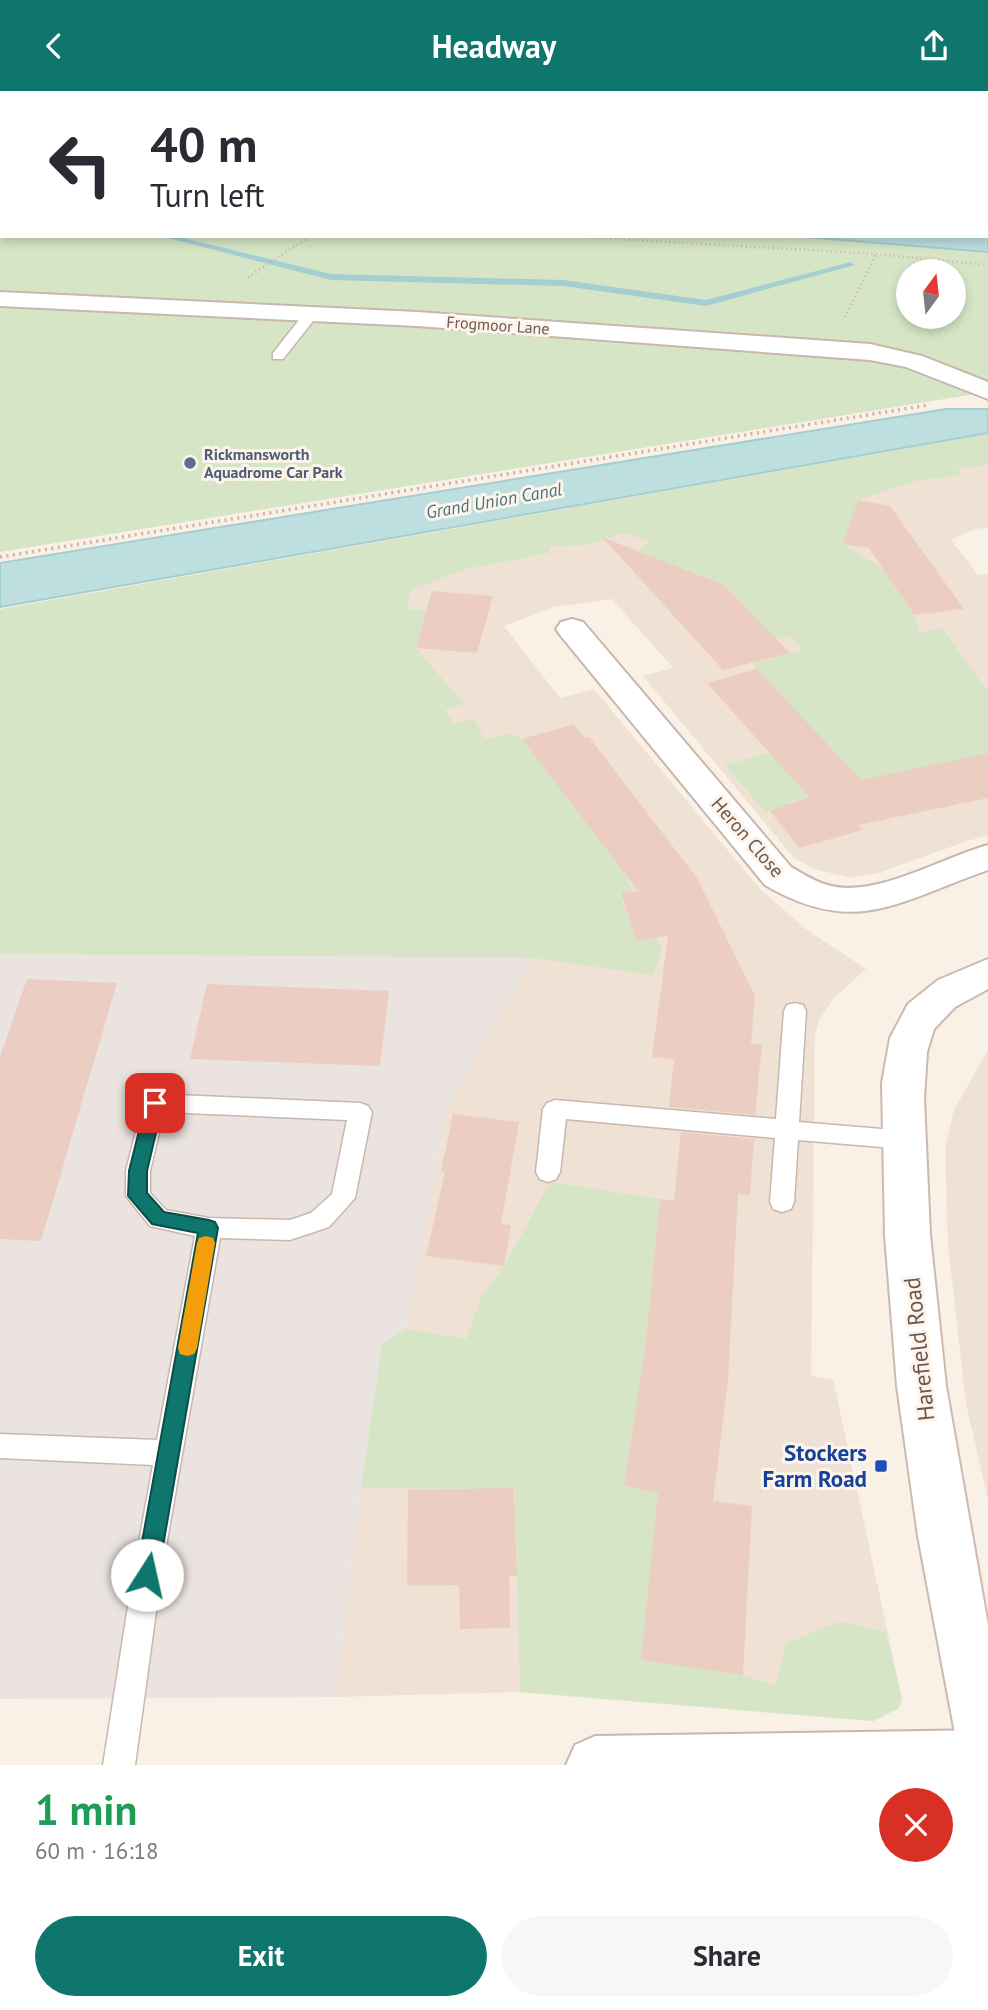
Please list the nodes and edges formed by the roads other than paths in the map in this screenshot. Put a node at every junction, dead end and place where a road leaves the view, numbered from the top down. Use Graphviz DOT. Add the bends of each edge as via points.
graph roads {
  1 [pos="0,299"];
  2 [pos="312,313"];
  3 [pos="278,356"];
  4 [pos="988,391"];
  5 [pos="572,629"];
  6 [pos="988,857"];
  7 [pos="988,973"];
  8 [pos="795,1011"];
  9 [pos="787,1130"];
  10 [pos="905,1140"];
  11 [pos="548,1172"];
  12 [pos="782,1202"];
  13 [pos="209,1228"];
  14 [pos="0,1446"];
  15 [pos="169,1453"];
  16 [pos="988,1760"];
  17 [pos="119,1765"];
  18 [pos="595,1765"];
  1 -- 2 [label="street, Frogmoor Lane"];
  2 -- 3 [label="lane"];
  2 -- 4 [label="street, Frogmoor Lane" via="870,352 913,361"];
  5 -- 6 [label="street, Heron Close" via="778,876 803,890 836,900 873,899"];
  7 -- 10 [label="street, Harefield Road" via="946,992 921,1015 909,1038"];
  8 -- 9 [label="lane"];
  9 -- 10 [label="lane"];
  9 -- 11 [label="lane" via="555,1109"];
  9 -- 12 [label="lane"];
  10 -- 16 [label="street, Harefield Road" via="915,1326 935,1489"];
  13 -- 13 [label="lane" via="159,1219 138,1196 138,1171 155,1103 360,1112 343,1198 320,1220 290,1230"];
  13 -- 15 [label="lane"];
  14 -- 15 [label="lane"];
  15 -- 17 [label="lane"];
  16 -- 18 [label="street"];
}
